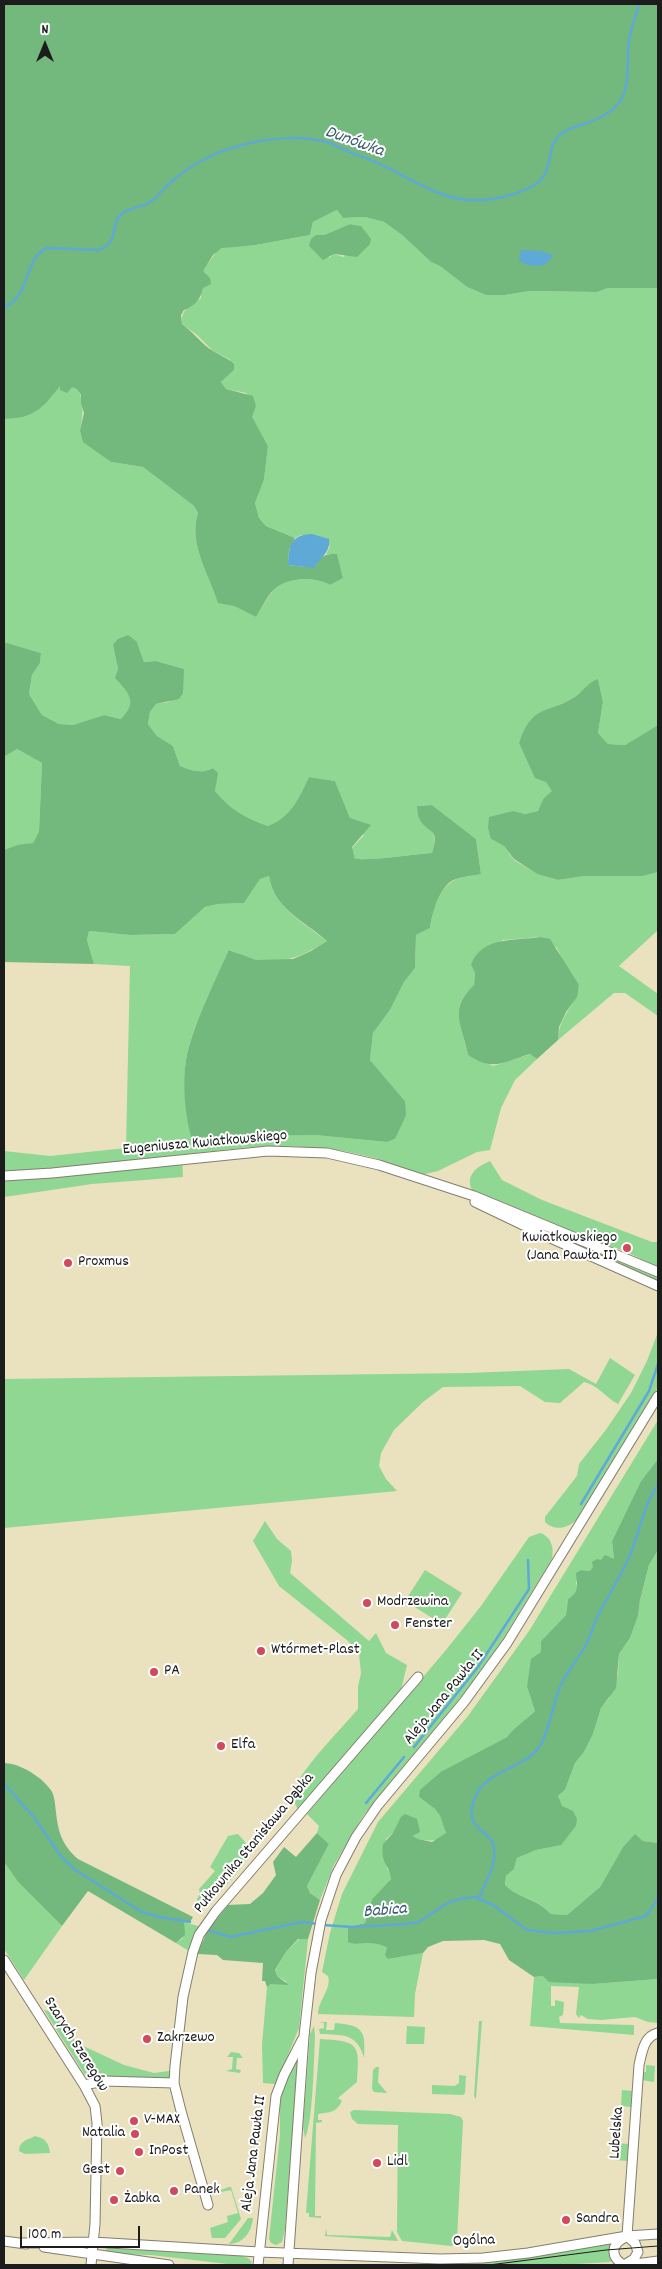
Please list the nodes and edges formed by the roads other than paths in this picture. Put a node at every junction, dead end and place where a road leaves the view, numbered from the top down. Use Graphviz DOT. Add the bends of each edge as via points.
graph roads {
  1 [pos="4,1176"];
  2 [pos="463,1193"];
  3 [pos="658,1272"];
  4 [pos="658,1286"];
  5 [pos="658,1396"];
  6 [pos="418,1677"];
  7 [pos="4,1960"];
  8 [pos="654,2034"];
  9 [pos="304,2036"];
  10 [pos="174,2083"];
  11 [pos="84,2085"];
  12 [pos="208,2205"];
  13 [pos="658,2234"];
  14 [pos="627,2236"];
  15 [pos="4,2241"];
  16 [pos="94,2242"];
  17 [pos="22,2243"];
  18 [pos="259,2252"];
  19 [pos="289,2252"];
  20 [pos="92,2255"];
  21 [pos="658,2261"];
  22 [pos="91,2265"];
  23 [pos="169,2265"];
  24 [pos="258,2265"];
  25 [pos="288,2265"];
  26 [pos="624,2265"];
  1 -- 2 [label="street, Eugeniusza Kwiatkowskiego" via="246,1152 290,1151 358,1159"];
  2 -- 3 [label="street, Eugeniusza Kwiatkowskiego"];
  2 -- 4 [label="street, Eugeniusza Kwiatkowskiego" via="472,1201 524,1226"];
  5 -- 9 [label="street, Aleja Jana Pawła II" via="507,1643 356,1837 331,1887 316,1939"];
  6 -- 10 [label="street, Pułkownika Stanisława Dąbka" via="208,1921 193,1952 183,1997"];
  7 -- 11 [label="street, Szarych Szeregów"];
  8 -- 14 [label="street, Lubelska" via="643,2048 637,2079"];
  9 -- 18 [label="street, Aleja Jana Pawła II" via="276,2096"];
  9 -- 19 [label="street, Aleja Jana Pawła II"];
  10 -- 11 [label="street" via="104,2081"];
  10 -- 12 [label="street, Pułkownika Stanisława Dąbka"];
  11 -- 16 [label="street, Szarych Szeregów" via="92,2098 96,2115"];
  13 -- 14 [label="street, Ogólna"];
  14 -- 19 [label="street, Ogólna" via="483,2258"];
  14 -- 26 [label="street" via="638,2252"];
  14 -- 26 [label="street" via="616,2243 613,2252 616,2260"];
  15 -- 17 [label="street"];
  16 -- 17 [label="street, Ogólna"];
  16 -- 18 [label="street, Ogólna"];
  16 -- 20 [label="street, Szarych Szeregów"];
  17 -- 20 [label="street"];
  18 -- 19 [label="street, Ogólna"];
  18 -- 24 [label="street"];
  19 -- 25 [label="street"];
  20 -- 22 [label="street, Szarych Szeregów"];
  20 -- 23 [label="street"];
  21 -- 26 [label="street"];
}
